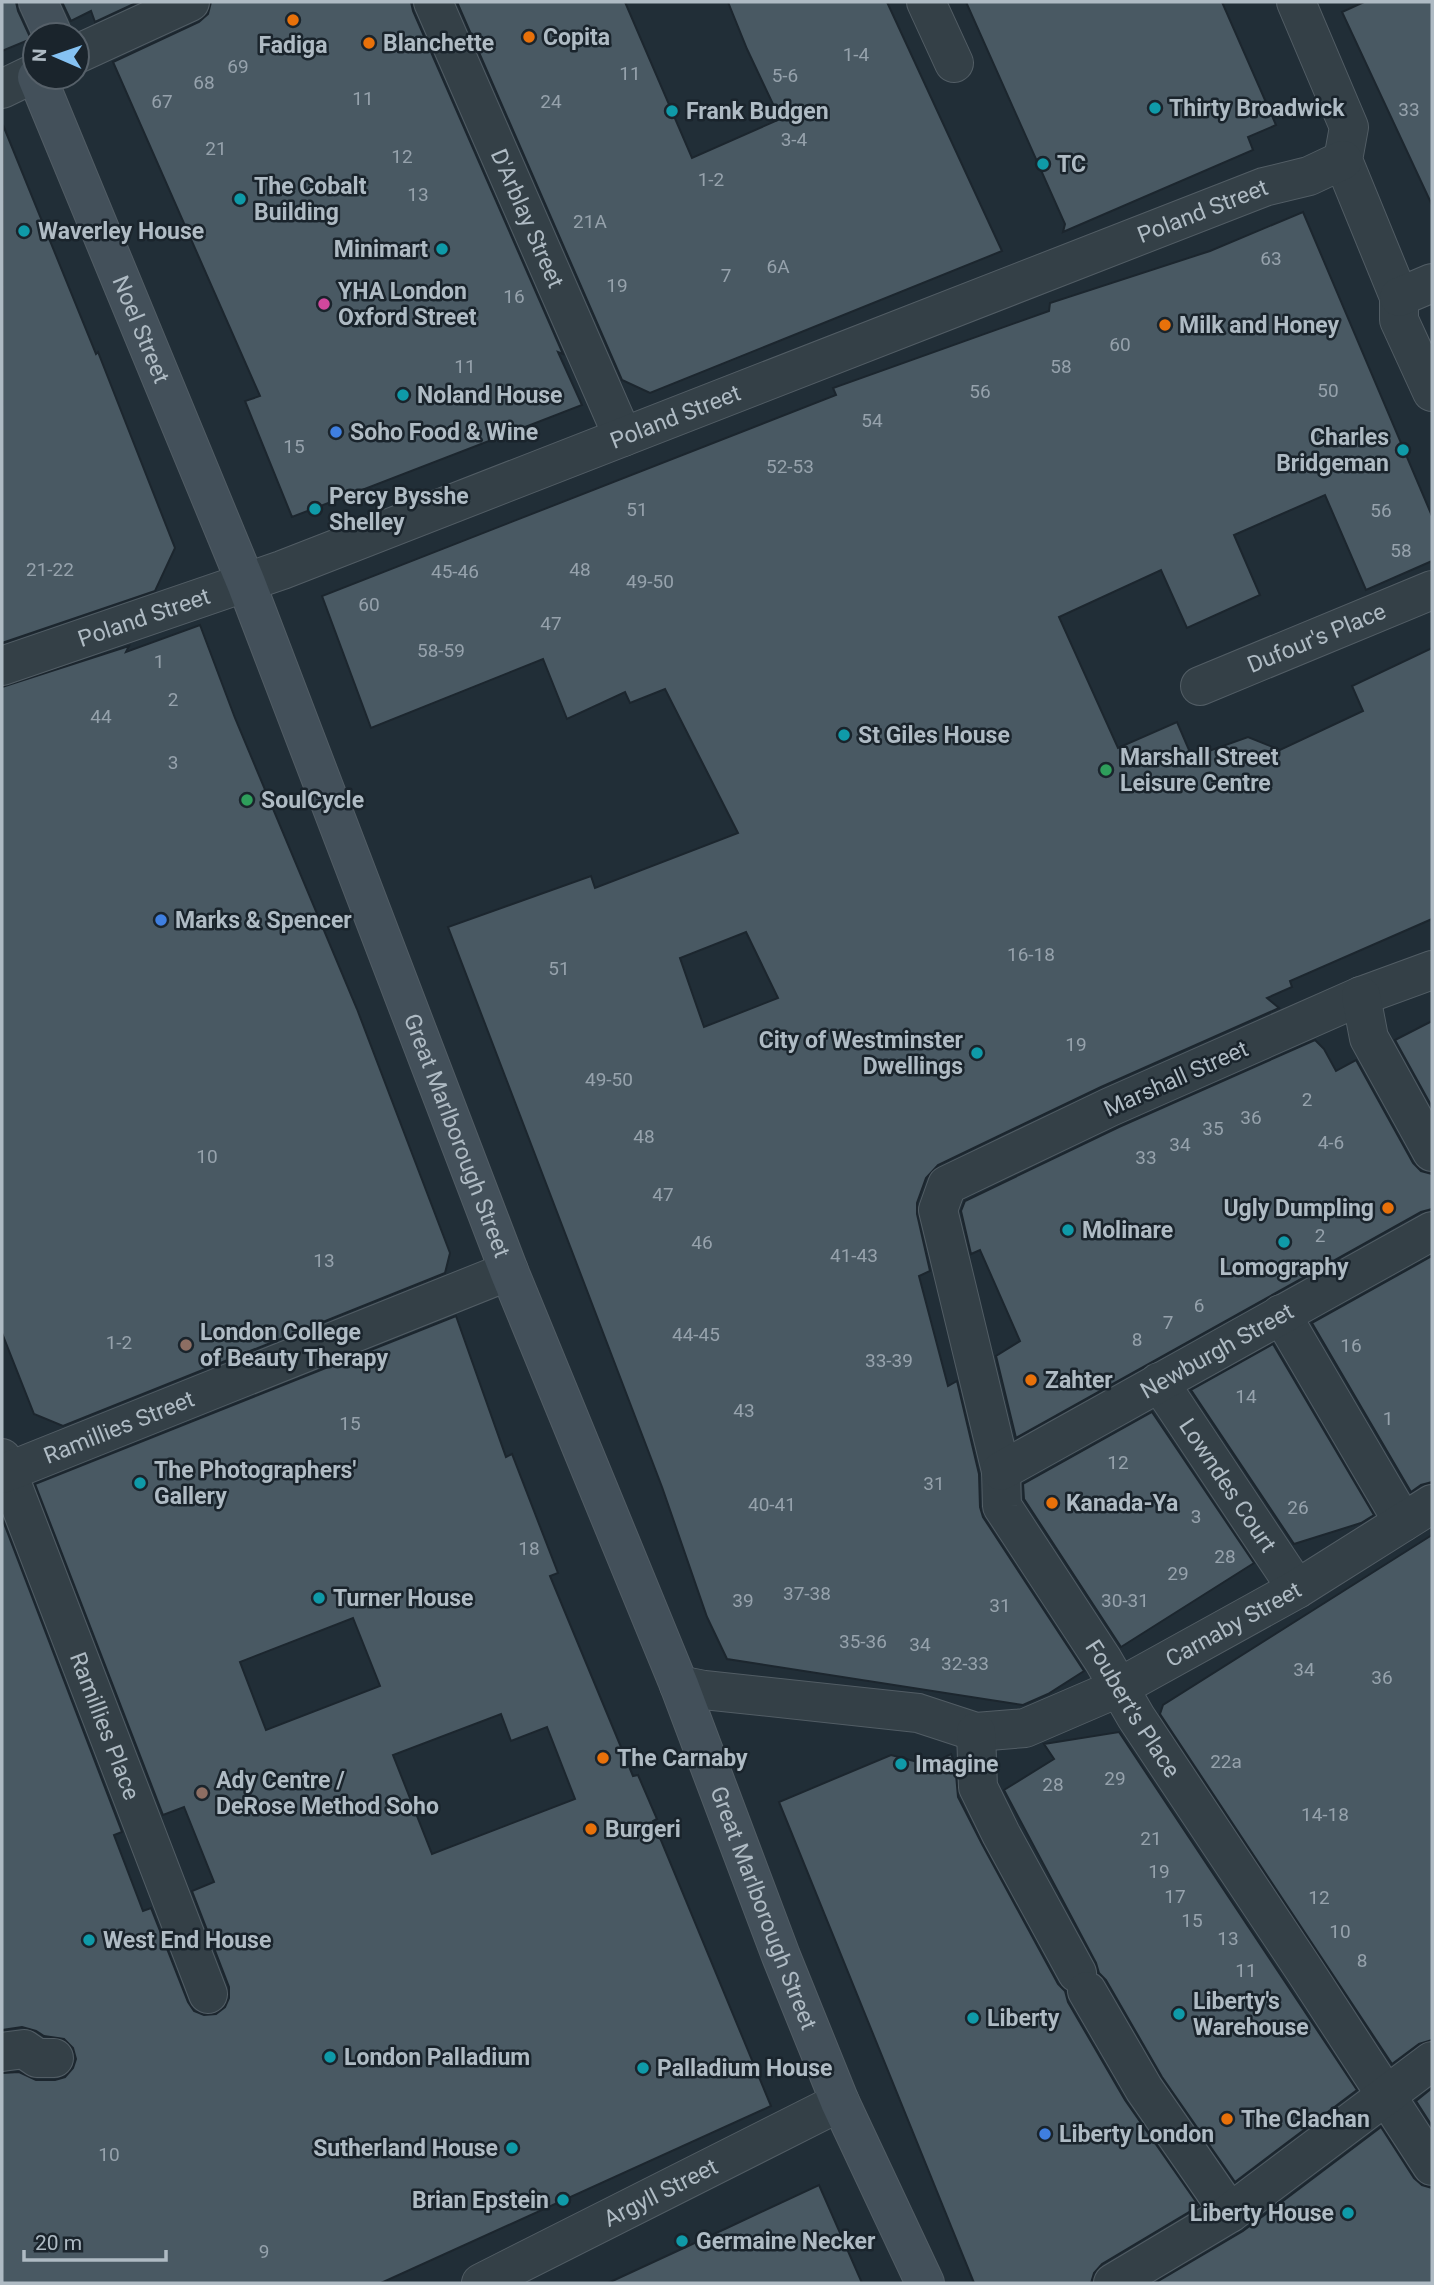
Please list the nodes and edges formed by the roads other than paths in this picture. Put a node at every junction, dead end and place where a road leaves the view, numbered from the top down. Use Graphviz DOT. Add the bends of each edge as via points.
graph roads {
  1 [pos="38,2"];
  2 [pos="190,2"];
  3 [pos="433,2"];
  4 [pos="926,2"];
  5 [pos="1296,2"];
  6 [pos="47,21"];
  7 [pos="91,48"];
  8 [pos="954,63"];
  9 [pos="21,81"];
  10 [pos="2,89"];
  11 [pos="43,91"];
  12 [pos="1343,160"];
  13 [pos="1416,290"];
  14 [pos="1432,392"];
  15 [pos="623,437"];
  16 [pos="246,583"];
  17 [pos="1432,590"];
  18 [pos="2,666"];
  19 [pos="1200,686"];
  20 [pos="1432,970"];
  21 [pos="1361,996"];
  22 [pos="1432,1152"];
  23 [pos="938,1210"];
  24 [pos="1432,1231"];
  25 [pos="509,1271"];
  26 [pos="1280,1314"];
  27 [pos="1159,1382"];
  28 [pos="4,1468"];
  29 [pos="1001,1471"];
  30 [pos="1417,1513"];
  31 [pos="1297,1589"];
  32 [pos="679,1685"];
  33 [pos="1118,1688"];
  34 [pos="976,1732"];
  35 [pos="208,1994"];
  36 [pos="2,2052"];
  37 [pos="54,2057"];
  38 [pos="1432,2061"];
  39 [pos="1386,2095"];
  40 [pos="841,2102"];
  41 [pos="1432,2166"];
  42 [pos="1230,2213"];
  43 [pos="481,2283"];
  44 [pos="925,2283"];
  45 [pos="1113,2283"];
  1 -- 6 [label="street"];
  2 -- 7 [label="street"];
  3 -- 15 [label="street, D'Arblay Street"];
  4 -- 8 [label="street"];
  5 -- 12 [label="street" via="1349,127"];
  9 -- 10 [label="street"];
  11 -- 16 [label="street, Noel Street"];
  12 -- 13 [label="street"];
  12 -- 15 [label="street, Poland Street" via="1309,177 1264,187"];
  13 -- 14 [label="street" via="1399,320"];
  15 -- 16 [label="street, Poland Street"];
  16 -- 18 [label="street, Poland Street"];
  16 -- 25 [label="street, Great Marlborough Street"];
  17 -- 19 [label="street, Dufour's Place"];
  20 -- 21 [label="street, Marshall Street"];
  21 -- 22 [label="street" via="1369,1038"];
  21 -- 23 [label="street, Marshall Street" via="947,1185"];
  23 -- 29 [label="street, Foubert's Place"];
  24 -- 26 [label="street, Newburgh Street"];
  25 -- 28 [label="street, Ramillies Street"];
  25 -- 32 [label="street, Great Marlborough Street"];
  26 -- 27 [label="street, Newburgh Street"];
  26 -- 30 [label="street"];
  27 -- 29 [label="street, Newburgh Street"];
  27 -- 31 [label="street, Lowndes Court"];
  28 -- 35 [label="street, Ramillies Place"];
  29 -- 33 [label="street, Foubert's Place" via="1002,1506"];
  30 -- 31 [label="street, Carnaby Street"];
  31 -- 33 [label="street, Carnaby Street"];
  32 -- 34 [label="street" via="918,1713"];
  32 -- 40 [label="street, Great Marlborough Street" via="780,1956"];
  33 -- 34 [label="street, Carnaby Street" via="1025,1728"];
  33 -- 39 [label="street, Foubert's Place"];
  34 -- 42 [label="street" via="978,1787 1001,1834 1144,2089"];
  36 -- 37 [label="street" via="24,2049 37,2058"];
  38 -- 39 [label="street"];
  39 -- 41 [label="street, Foubert's Place"];
  39 -- 42 [label="street"];
  40 -- 43 [label="street, Argyll Street"];
  40 -- 44 [label="street, Great Marlborough Street"];
  42 -- 45 [label="street"];
}
